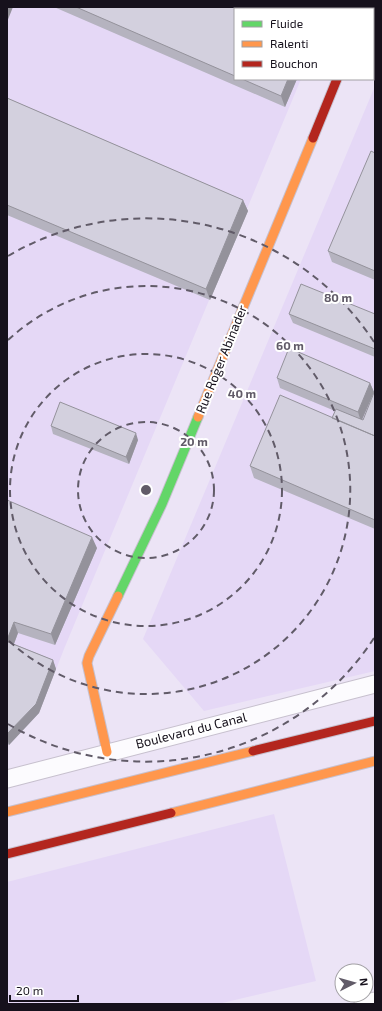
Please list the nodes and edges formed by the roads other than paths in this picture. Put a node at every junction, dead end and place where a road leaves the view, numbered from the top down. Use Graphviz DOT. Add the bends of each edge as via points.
graph roads {
  1 [pos="337,80"];
  2 [pos="375,684"];
  3 [pos="375,721"];
  4 [pos="107,752"];
  5 [pos="375,761"];
  6 [pos="7,779"];
  7 [pos="7,812"];
  8 [pos="7,854"];
  9 [pos="375,1001"];
  10 [pos="363,1004"];
  1 -- 4 [label="main road, Rue Roger Abinader" via="162,504 89,656 88,663"];
  2 -- 4 [label="street, Boulevard du Canal"];
  3 -- 7 [label="main road"];
  4 -- 6 [label="street, Boulevard du Canal"];
  5 -- 8 [label="main road"];
  9 -- 10 [label="street"];
}
